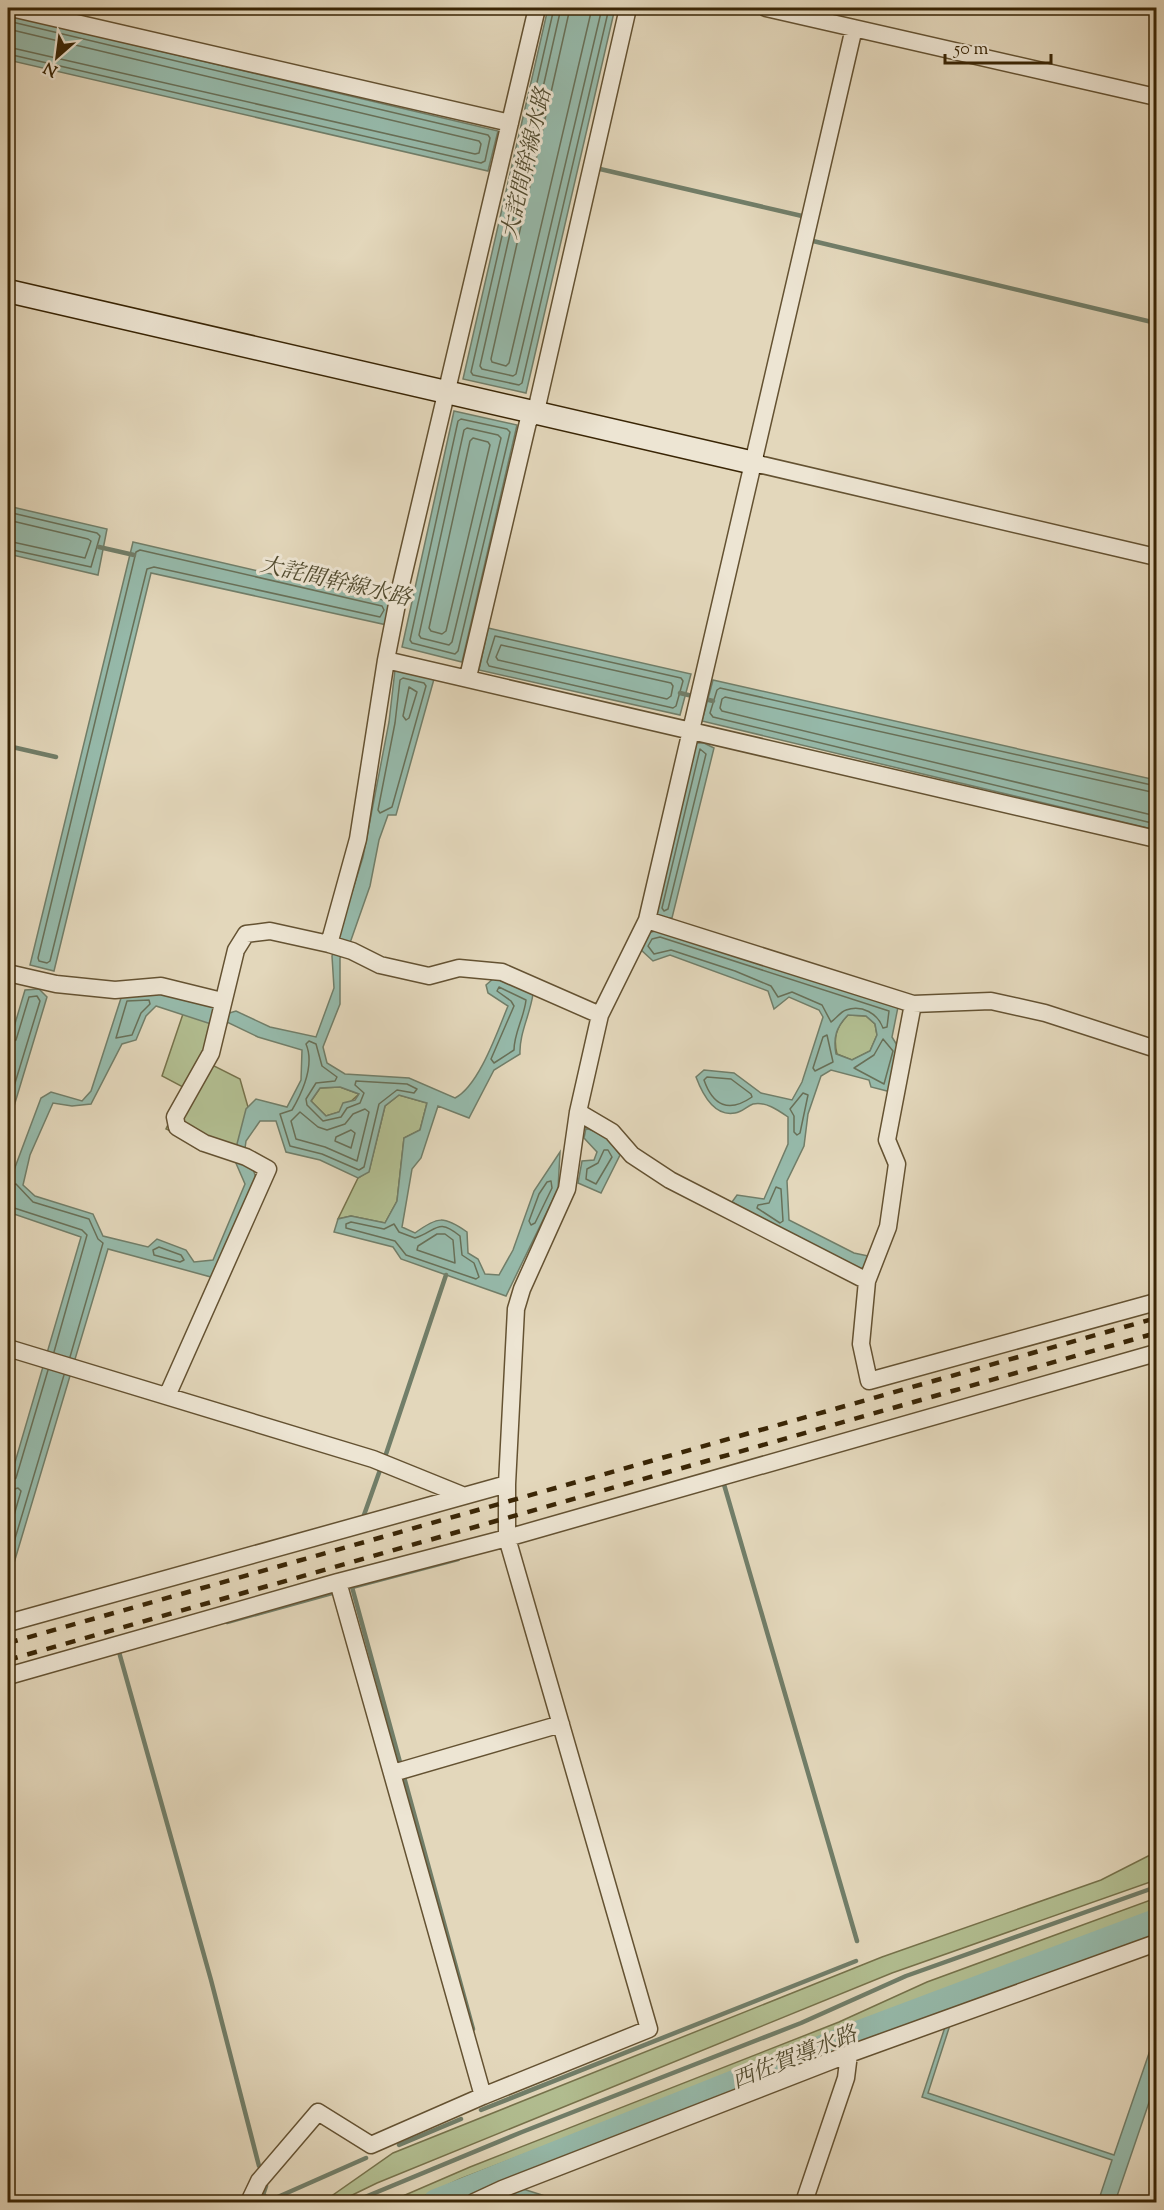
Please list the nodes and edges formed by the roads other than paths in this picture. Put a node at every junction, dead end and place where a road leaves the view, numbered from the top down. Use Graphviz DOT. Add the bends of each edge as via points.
graph roads {
  1 [pos="11,8"];
  2 [pos="537,8"];
  3 [pos="628,8"];
  4 [pos="766,8"];
  5 [pos="855,28"];
  6 [pos="1156,97"];
  7 [pos="510,123"];
  8 [pos="8,291"];
  9 [pos="447,390"];
  10 [pos="536,411"];
  11 [pos="754,463"];
  12 [pos="1156,557"];
  13 [pos="386,660"];
  14 [pos="468,677"];
  15 [pos="690,730"];
  16 [pos="1156,839"];
  17 [pos="647,920"];
  18 [pos="328,944"];
  19 [pos="8,973"];
  20 [pos="222,1001"];
  21 [pos="913,1004"];
  22 [pos="600,1015"];
  23 [pos="1156,1049"];
  24 [pos="578,1112"];
  25 [pos="872,1270"];
  26 [pos="1156,1302"];
  27 [pos="8,1348"];
  28 [pos="1156,1353"];
  29 [pos="167,1396"];
  30 [pos="507,1484"];
  31 [pos="462,1495"];
  32 [pos="507,1538"];
  33 [pos="338,1582"];
  34 [pos="8,1623"];
  35 [pos="8,1676"];
  36 [pos="561,1724"];
  37 [pos="393,1773"];
  38 [pos="1156,1943"];
  39 [pos="849,2054"];
  40 [pos="483,2096"];
  41 [pos="249,2202"];
  42 [pos="474,2202"];
  43 [pos="804,2202"];
  1 -- 7 [label="street"];
  2 -- 7 [label="street"];
  3 -- 10 [label="street"];
  4 -- 5 [label="street"];
  5 -- 6 [label="street"];
  5 -- 11 [label="street"];
  7 -- 9 [label="street"];
  8 -- 9 [label="street"];
  9 -- 10 [label="street"];
  9 -- 13 [label="street"];
  10 -- 11 [label="street"];
  10 -- 14 [label="street" via="528,422"];
  11 -- 12 [label="street"];
  11 -- 15 [label="street"];
  13 -- 14 [label="street"];
  13 -- 18 [label="street" via="358,839"];
  14 -- 15 [label="street"];
  15 -- 16 [label="street"];
  15 -- 17 [label="street"];
  17 -- 21 [label="street"];
  17 -- 22 [label="street"];
  18 -- 20 [label="street" via="270,931 246,934 236,950"];
  18 -- 22 [label="street" via="380,964 429,976 459,968 502,972"];
  19 -- 20 [label="street" via="115,990 161,986"];
  20 -- 29 [label="street" via="211,1053 175,1117 177,1127 204,1143 268,1169"];
  21 -- 23 [label="street" via="991,1001 1046,1013"];
  21 -- 25 [label="street" via="887,1140 897,1164 888,1227"];
  22 -- 24 [label="street"];
  24 -- 25 [label="street" via="612,1132 632,1155 670,1180"];
  24 -- 30 [label="street" via="567,1189 516,1309"];
  25 -- 26 [label="street" via="861,1344 869,1381"];
  27 -- 29 [label="street"];
  28 -- 32 [label="street"];
  29 -- 31 [label="street" via="374,1459"];
  30 -- 31 [label="street"];
  30 -- 32 [label="street"];
  31 -- 34 [label="street"];
  32 -- 33 [label="street"];
  32 -- 36 [label="street"];
  33 -- 35 [label="street"];
  33 -- 37 [label="street"];
  36 -- 37 [label="street"];
  36 -- 40 [label="street" via="649,2029"];
  37 -- 40 [label="street"];
  38 -- 39 [label="street"];
  39 -- 42 [label="street"];
  39 -- 43 [label="street" via="846,2078"];
  40 -- 41 [label="street" via="371,2145 318,2112 259,2181"];
}
